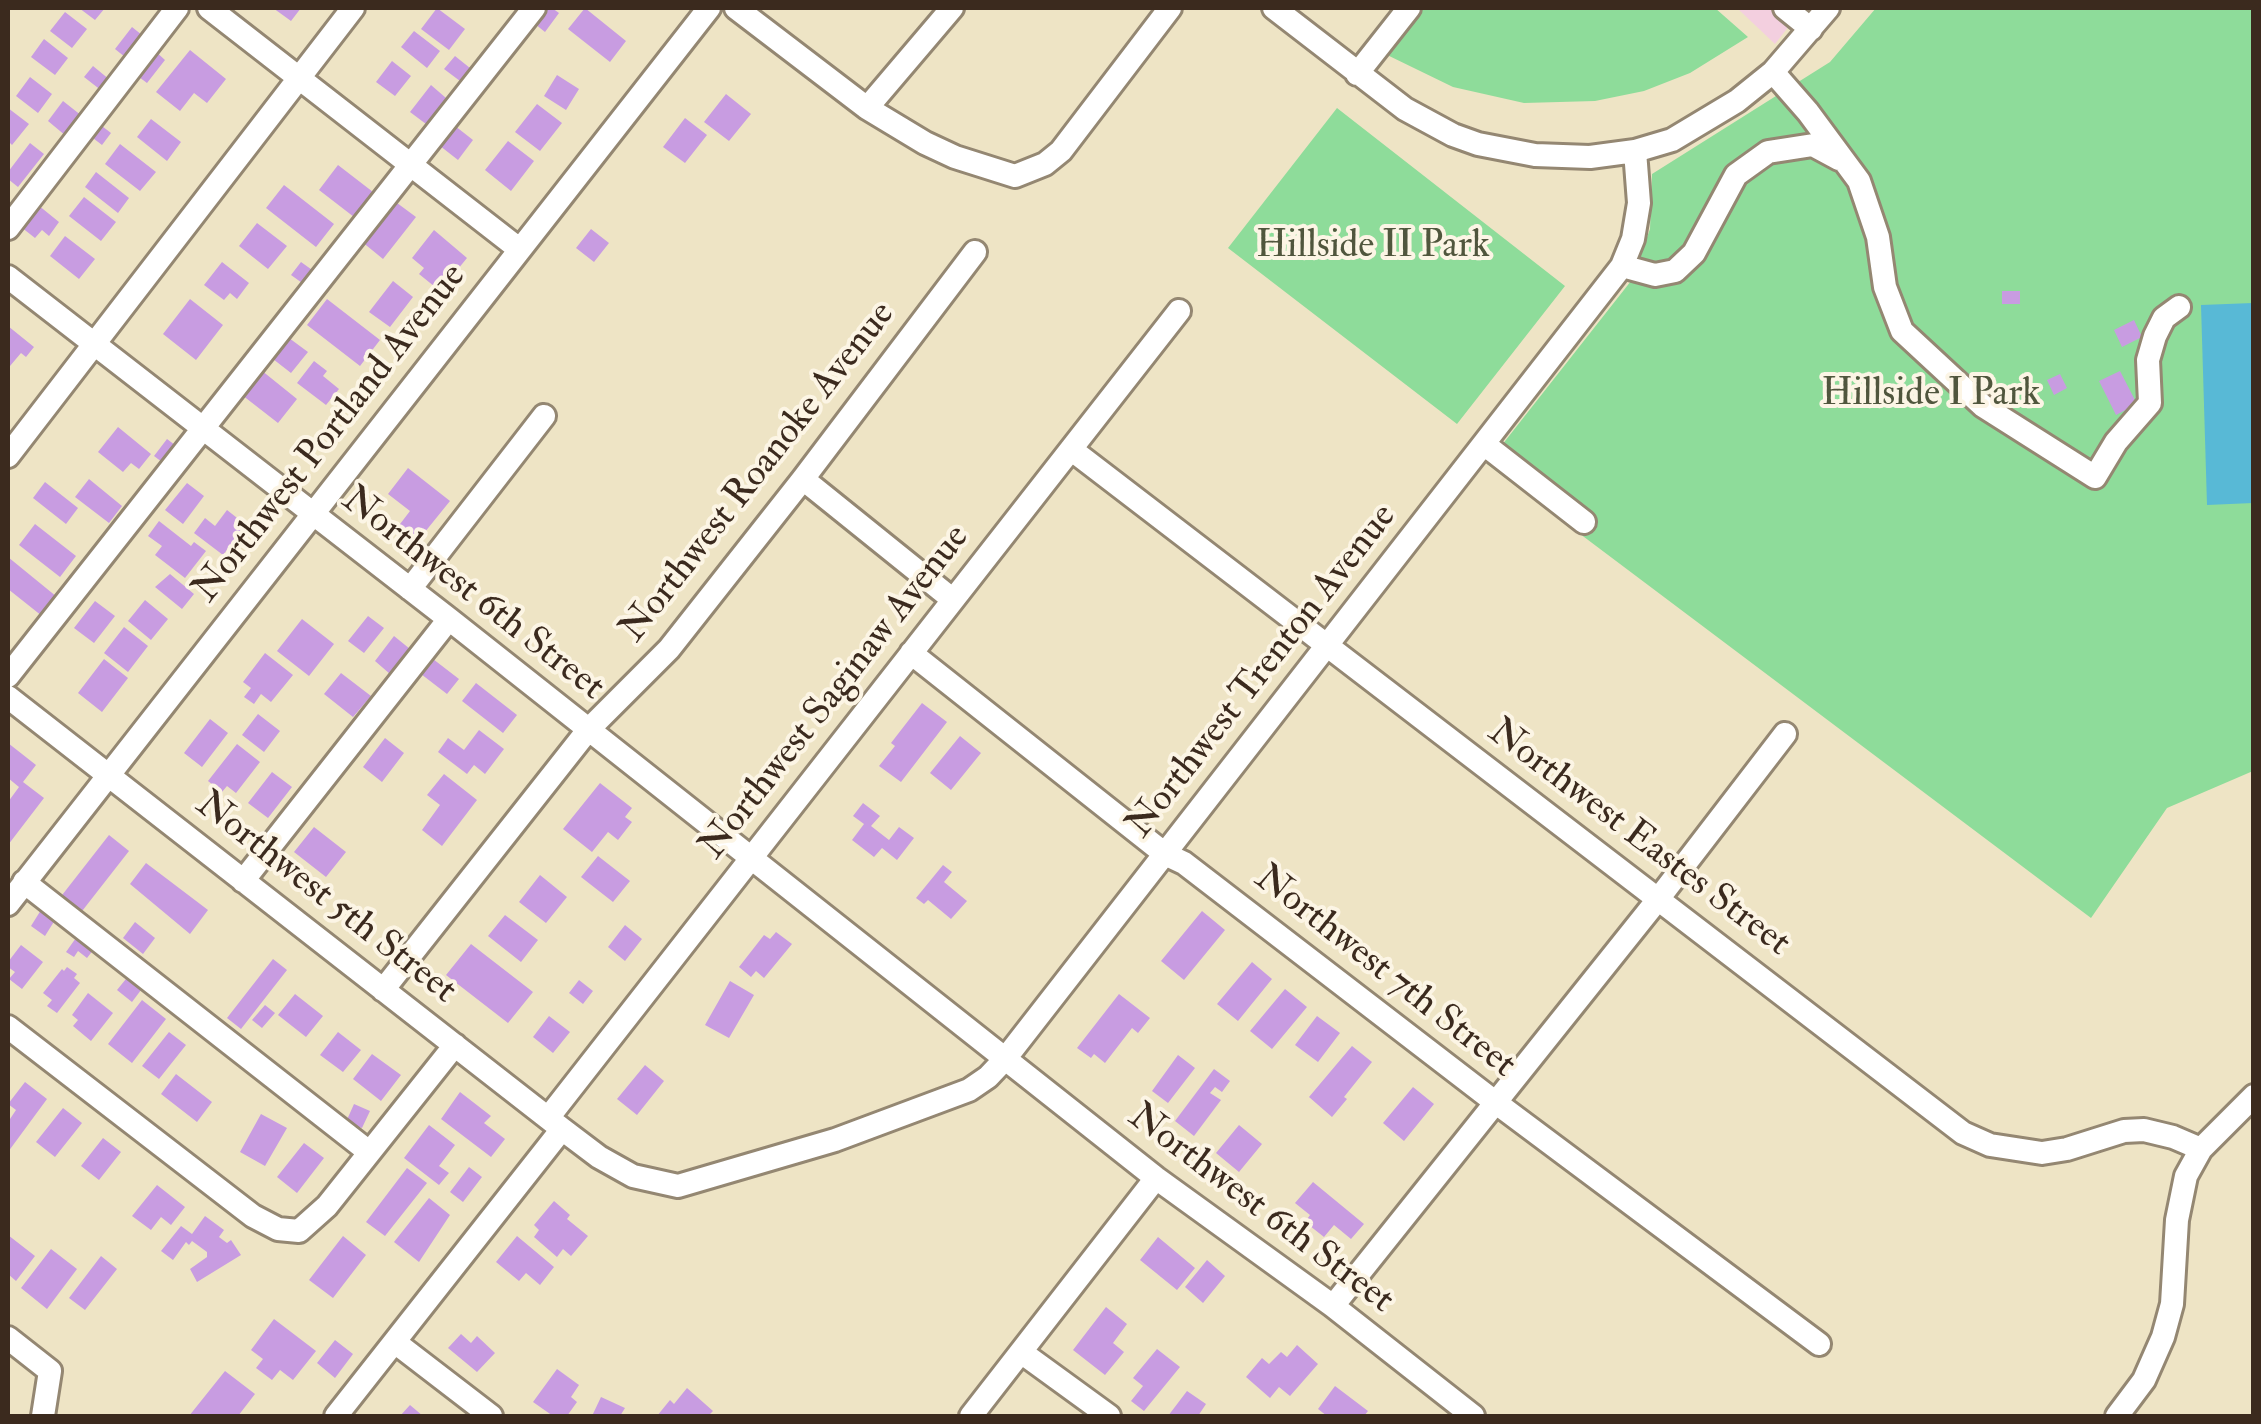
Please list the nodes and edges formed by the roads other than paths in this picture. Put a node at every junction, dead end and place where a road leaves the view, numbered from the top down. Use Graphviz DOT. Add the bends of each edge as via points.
graph roads {
  1 [pos="177,8"];
  2 [pos="209,8"];
  3 [pos="354,8"];
  4 [pos="534,8"];
  5 [pos="709,8"];
  6 [pos="736,8"];
  7 [pos="952,8"];
  8 [pos="1170,8"];
  9 [pos="1274,8"];
  10 [pos="1409,8"];
  11 [pos="1785,8"];
  12 [pos="1828,8"];
  13 [pos="1810,29"];
  14 [pos="1772,72"];
  15 [pos="1358,74"];
  16 [pos="298,77"];
  17 [pos="867,108"];
  18 [pos="1636,151"];
  19 [pos="1847,163"];
  20 [pos="411,165"];
  21 [pos="8,228"];
  22 [pos="519,249"];
  23 [pos="975,252"];
  24 [pos="1622,266"];
  25 [pos="8,277"];
  26 [pos="2179,307"];
  27 [pos="1179,312"];
  28 [pos="96,345"];
  29 [pos="544,416"];
  30 [pos="202,430"];
  31 [pos="1484,444"];
  32 [pos="1072,450"];
  33 [pos="8,456"];
  34 [pos="804,479"];
  35 [pos="313,515"];
  36 [pos="1584,522"];
  37 [pos="410,589"];
  38 [pos="952,599"];
  39 [pos="449,619"];
  40 [pos="1327,646"];
  41 [pos="910,653"];
  42 [pos="8,676"];
  43 [pos="8,698"];
  44 [pos="588,730"];
  45 [pos="1785,734"];
  46 [pos="110,776"];
  47 [pos="1165,854"];
  48 [pos="751,857"];
  49 [pos="243,881"];
  50 [pos="24,882"];
  51 [pos="1659,898"];
  52 [pos="8,904"];
  53 [pos="383,990"];
  54 [pos="8,1027"];
  55 [pos="455,1046"];
  56 [pos="1005,1059"];
  57 [pos="2254,1096"];
  58 [pos="1495,1102"];
  59 [pos="555,1124"];
  60 [pos="2201,1149"];
  61 [pos="369,1152"];
  62 [pos="599,1157"];
  63 [pos="1156,1178"];
  64 [pos="1332,1306"];
  65 [pos="8,1338"];
  66 [pos="396,1342"];
  67 [pos="1819,1344"];
  68 [pos="1021,1352"];
  69 [pos="43,1416"];
  70 [pos="336,1416"];
  71 [pos="491,1416"];
  72 [pos="970,1416"];
  73 [pos="1109,1416"];
  74 [pos="1474,1416"];
  75 [pos="2117,1416"];
  1 -- 21 [label="street"];
  2 -- 16 [label="street"];
  3 -- 16 [label="street"];
  4 -- 20 [label="street"];
  5 -- 22 [label="street, Northwest Portland Avenue"];
  6 -- 17 [label="street"];
  7 -- 17 [label="street"];
  8 -- 17 [label="street" via="1061,151 1016,176 955,157"];
  9 -- 15 [label="street"];
  10 -- 15 [label="street"];
  11 -- 13 [label="street"];
  12 -- 13 [label="street"];
  13 -- 14 [label="street"];
  14 -- 18 [label="street" via="1672,140"];
  14 -- 19 [label="street"];
  15 -- 18 [label="street" via="1404,108 1478,144 1535,155"];
  16 -- 20 [label="street"];
  16 -- 28 [label="street"];
  18 -- 24 [label="street, Northwest Trenton Avenue" via="1638,203"];
  19 -- 24 [label="street" via="1813,145 1768,152 1736,174 1694,253 1676,271"];
  19 -- 26 [label="street" via="1860,181 1902,331 1983,406 2095,477 2150,403 2148,360 2155,336"];
  20 -- 22 [label="street"];
  20 -- 30 [label="street"];
  22 -- 35 [label="street, Northwest Portland Avenue"];
  23 -- 34 [label="street, Northwest Roanoke Avenue"];
  24 -- 31 [label="street, Northwest Trenton Avenue"];
  25 -- 28 [label="street, Northwest 6th Street"];
  27 -- 32 [label="street, Northwest Saginaw Avenue"];
  28 -- 30 [label="street, Northwest 6th Street"];
  28 -- 33 [label="street"];
  29 -- 37 [label="street"];
  30 -- 35 [label="street, Northwest 6th Street"];
  30 -- 42 [label="street"];
  31 -- 36 [label="street"];
  31 -- 40 [label="street, Northwest Trenton Avenue"];
  32 -- 38 [label="street, Northwest Saginaw Avenue"];
  32 -- 40 [label="street, Northwest Eastes Street"];
  34 -- 38 [label="street"];
  34 -- 44 [label="street, Northwest Roanoke Avenue" via="669,649"];
  35 -- 37 [label="street, Northwest 6th Street"];
  35 -- 46 [label="street, Northwest Portland Avenue"];
  37 -- 39 [label="street, Northwest 6th Street"];
  38 -- 41 [label="street, Northwest Saginaw Avenue"];
  39 -- 44 [label="street, Northwest 6th Street"];
  39 -- 49 [label="street"];
  40 -- 47 [label="street, Northwest Trenton Avenue"];
  40 -- 51 [label="street, Northwest Eastes Street"];
  41 -- 47 [label="street, Northwest 7th Street"];
  41 -- 48 [label="street, Northwest Saginaw Avenue"];
  43 -- 46 [label="street, Northwest 5th Street"];
  44 -- 48 [label="street, Northwest 6th Street"];
  44 -- 53 [label="street, Northwest Roanoke Avenue"];
  45 -- 51 [label="street"];
  46 -- 49 [label="street, Northwest 5th Street"];
  46 -- 50 [label="street, Northwest Portland Avenue"];
  47 -- 56 [label="street, Northwest Trenton Avenue"];
  47 -- 58 [label="street, Northwest 7th Street" via="1184,862"];
  48 -- 56 [label="street, Northwest 6th Street"];
  48 -- 59 [label="street, Northwest Saginaw Avenue"];
  49 -- 53 [label="street, Northwest 5th Street"];
  50 -- 52 [label="street, Northwest Portland Avenue"];
  50 -- 61 [label="street"];
  51 -- 58 [label="street"];
  51 -- 60 [label="street, Northwest Eastes Street" via="1963,1134 2042,1152 2144,1130"];
  53 -- 55 [label="street, Northwest 5th Street"];
  54 -- 61 [label="street" via="278,1229 298,1231 313,1221"];
  55 -- 59 [label="street, Northwest 5th Street"];
  55 -- 61 [label="street"];
  56 -- 62 [label="street, Northwest Trenton Avenue" via="969,1090 926,1108 678,1186 634,1176"];
  56 -- 63 [label="street, Northwest 6th Street"];
  57 -- 60 [label="street"];
  58 -- 64 [label="street"];
  58 -- 67 [label="street, Northwest 7th Street"];
  59 -- 62 [label="street, Northwest 5th Street"];
  59 -- 66 [label="street, Northwest Saginaw Avenue"];
  60 -- 75 [label="street" via="2186,1176 2176,1220 2172,1304 2163,1337 2144,1380"];
  63 -- 64 [label="street, Northwest 6th Street"];
  63 -- 68 [label="street"];
  64 -- 74 [label="street, Northwest 6th Street"];
  65 -- 69 [label="street" via="50,1371"];
  66 -- 70 [label="street, Northwest Saginaw Avenue"];
  66 -- 71 [label="street"];
  68 -- 72 [label="street"];
  68 -- 73 [label="street"];
}
